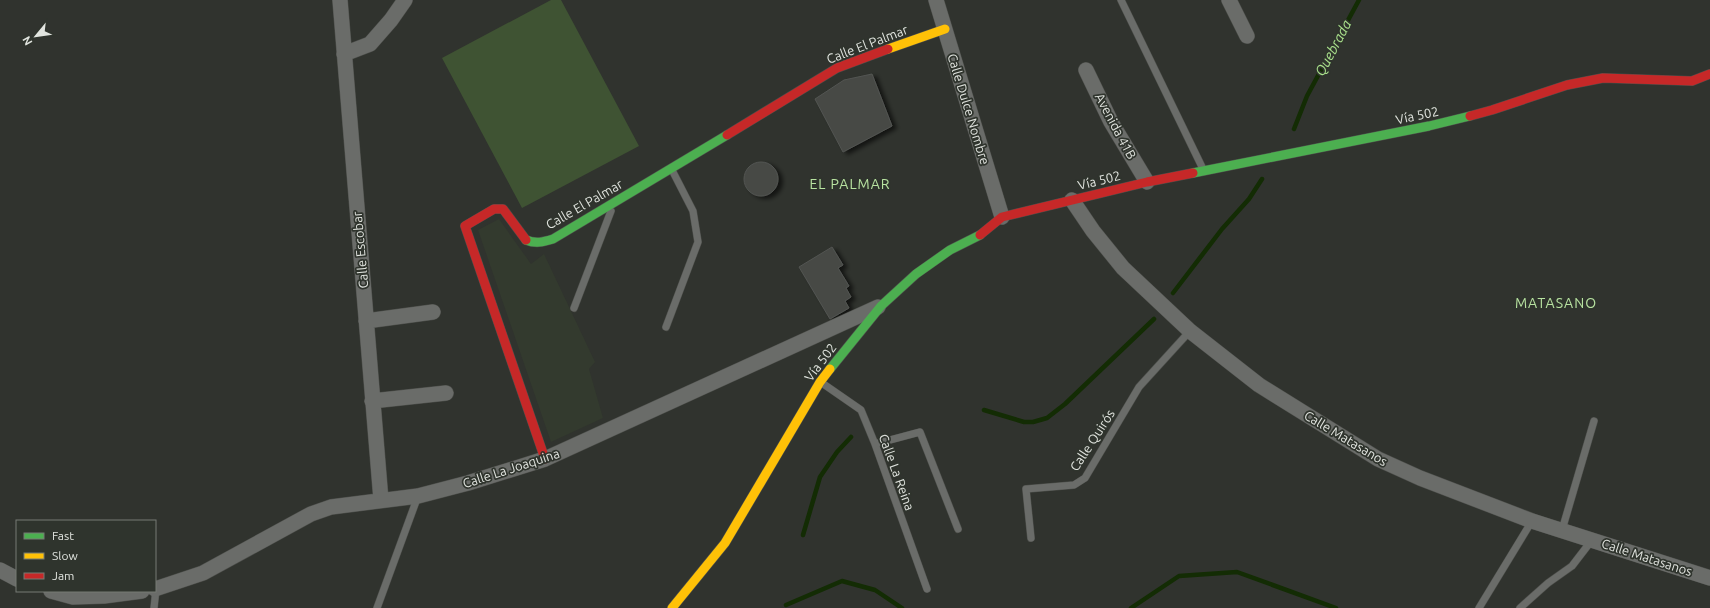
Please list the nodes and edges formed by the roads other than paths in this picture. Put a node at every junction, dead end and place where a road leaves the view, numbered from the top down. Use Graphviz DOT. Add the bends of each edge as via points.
graph roads {
  1 [pos="340,0"];
  2 [pos="405,0"];
  3 [pos="936,0"];
  4 [pos="1121,0"];
  5 [pos="1229,0"];
  6 [pos="945,29"];
  7 [pos="1247,36"];
  8 [pos="344,54"];
  9 [pos="1086,70"];
  10 [pos="1710,74"];
  11 [pos="671,169"];
  12 [pos="1204,170"];
  13 [pos="1147,182"];
  14 [pos="1072,200"];
  15 [pos="614,202"];
  16 [pos="1002,218"];
  17 [pos="881,306"];
  18 [pos="574,308"];
  19 [pos="433,312"];
  20 [pos="366,320"];
  21 [pos="666,327"];
  22 [pos="1190,331"];
  23 [pos="820,382"];
  24 [pos="446,393"];
  25 [pos="372,401"];
  26 [pos="1594,421"];
  27 [pos="875,444"];
  28 [pos="545,459"];
  29 [pos="418,496"];
  30 [pos="381,500"];
  31 [pos="1532,521"];
  32 [pos="958,529"];
  33 [pos="1562,530"];
  34 [pos="1031,538"];
  35 [pos="1593,540"];
  36 [pos="0,570"];
  37 [pos="16,578"];
  38 [pos="1710,578"];
  39 [pos="156,588"];
  40 [pos="927,589"];
  41 [pos="53,592"];
  42 [pos="135,592"];
  43 [pos="151,592"];
  44 [pos="154,608"];
  45 [pos="377,608"];
  46 [pos="672,608"];
  47 [pos="1479,608"];
  48 [pos="1520,608"];
  1 -- 8 [label="street, Calle Escobar"];
  2 -- 8 [label="street" via="370,44"];
  3 -- 6 [label="street, Calle Dulce Nombre"];
  4 -- 12 [label="lane"];
  5 -- 7 [label="street"];
  6 -- 11 [label="street, Calle El Palmar" via="837,68"];
  6 -- 16 [label="street, Calle Dulce Nombre"];
  8 -- 20 [label="street, Calle Escobar"];
  9 -- 13 [label="street, Avenida 41B" via="1111,122"];
  10 -- 12 [label="street, Vía 502" via="1692,82 1603,78 1567,85 1492,110 1429,126"];
  11 -- 15 [label="street, Calle El Palmar"];
  11 -- 21 [label="lane" via="693,212 698,242"];
  12 -- 13 [label="street, Vía 502"];
  13 -- 14 [label="street, Vía 502"];
  14 -- 16 [label="street, Vía 502"];
  14 -- 22 [label="street, Calle Matasanos" via="1093,231 1124,268"];
  15 -- 18 [label="lane"];
  15 -- 28 [label="street, Calle El Palmar" via="553,239 541,243 531,243 522,237 510,215 503,209 494,209 465,226"];
  16 -- 17 [label="street, Vía 502" via="979,236 950,250 916,274"];
  17 -- 23 [label="street, Vía 502"];
  17 -- 28 [label="street, Calle La Joaquina"];
  19 -- 20 [label="street"];
  20 -- 25 [label="street, Calle Escobar"];
  22 -- 31 [label="street, Calle Matasanos" via="1259,385 1378,459"];
  22 -- 34 [label="lane, Calle Quirós" via="1139,387 1085,478 1074,485 1026,489"];
  23 -- 27 [label="lane, Calle La Reina" via="861,410"];
  23 -- 46 [label="street, Vía 502" via="725,544"];
  24 -- 25 [label="street"];
  25 -- 30 [label="street, Calle Escobar"];
  26 -- 33 [label="lane"];
  27 -- 32 [label="lane" via="920,432"];
  27 -- 40 [label="lane, Calle La Reina"];
  28 -- 29 [label="street, Calle La Joaquina"];
  29 -- 30 [label="street, Calle La Joaquina"];
  29 -- 45 [label="lane"];
  30 -- 39 [label="street, Calle La Joaquina" via="331,507 311,514 203,573"];
  31 -- 33 [label="street, Calle Matasanos"];
  31 -- 47 [label="lane"];
  33 -- 35 [label="street, Calle Matasanos"];
  35 -- 38 [label="street, Calle Matasanos"];
  35 -- 48 [label="lane" via="1572,566"];
  36 -- 37 [label="street"];
  41 -- 42 [label="street, Calle La Joaquina" via="73,600"];
  43 -- 44 [label="lane"];
}
